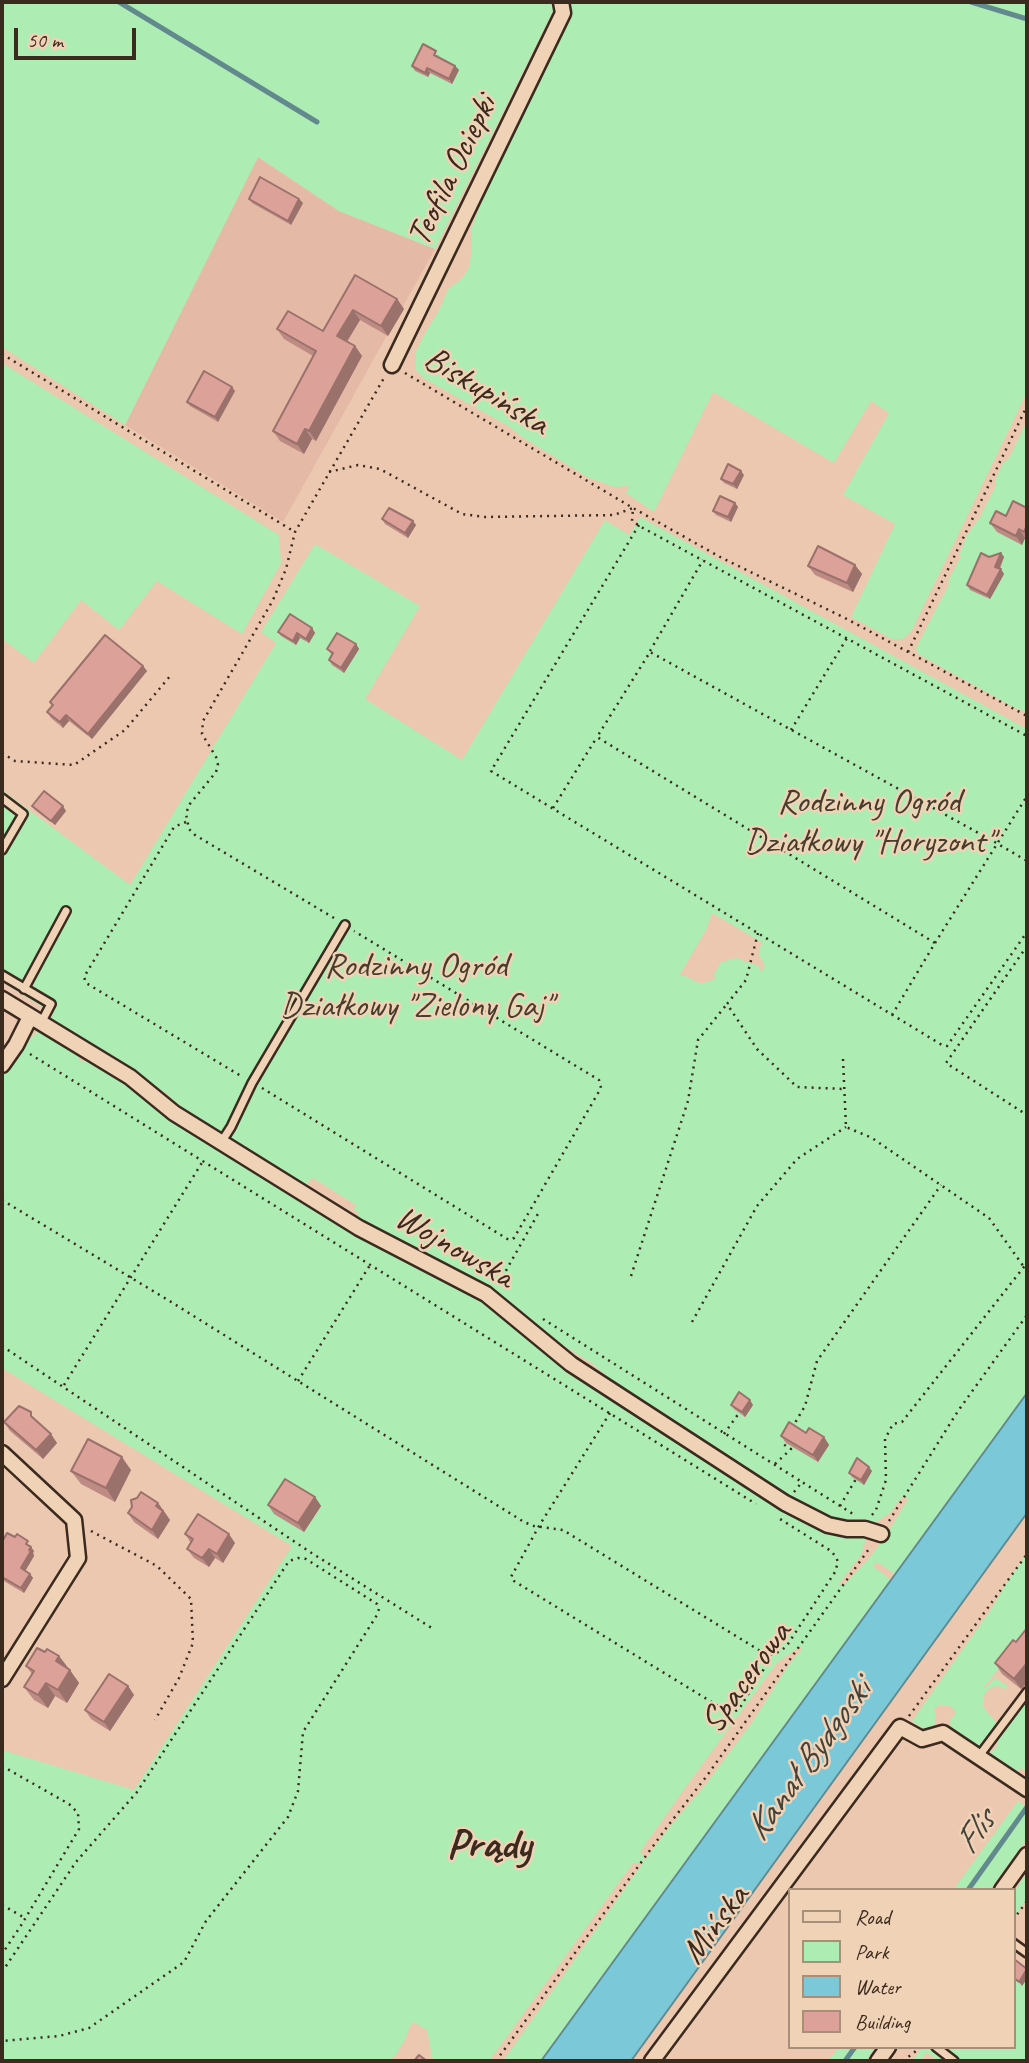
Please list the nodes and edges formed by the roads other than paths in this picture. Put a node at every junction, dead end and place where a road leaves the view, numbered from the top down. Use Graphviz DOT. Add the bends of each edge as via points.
graph roads {
  1 [pos="561,2"];
  2 [pos="392,365"];
  3 [pos="2,798"];
  4 [pos="2,850"];
  5 [pos="66,911"];
  6 [pos="345,925"];
  7 [pos="2,975"];
  8 [pos="24,989"];
  9 [pos="2,999"];
  10 [pos="35,1021"];
  11 [pos="2,1065"];
  12 [pos="222,1141"];
  13 [pos="2,1453"];
  14 [pos="881,1534"];
  15 [pos="2,1679"];
  16 [pos="1027,1692"];
  17 [pos="979,1756"];
  18 [pos="1027,1789"];
  19 [pos="1027,1855"];
  20 [pos="1003,1888"];
  21 [pos="939,2049"];
  22 [pos="652,2061"];
  23 [pos="954,2061"];
  1 -- 2 [label="street, Teofila Ociepki" via="564,13"];
  3 -- 4 [label="lane" via="23,814"];
  5 -- 8 [label="lane"];
  6 -- 12 [label="lane"];
  7 -- 8 [label="lane"];
  8 -- 10 [label="lane" via="51,1004"];
  9 -- 10 [label="street, Wojnowska"];
  10 -- 11 [label="street"];
  10 -- 12 [label="street, Wojnowska" via="130,1077 174,1112"];
  12 -- 14 [label="street, Wojnowska" via="359,1228 486,1294 570,1364 785,1503 828,1525"];
  13 -- 15 [label="street" via="74,1520 78,1558"];
  16 -- 17 [label="lane"];
  17 -- 18 [label="street"];
  17 -- 22 [label="street, Mińska" via="943,1733 922,1739 901,1727"];
  19 -- 20 [label="street"];
  21 -- 23 [label="lane"];
}
